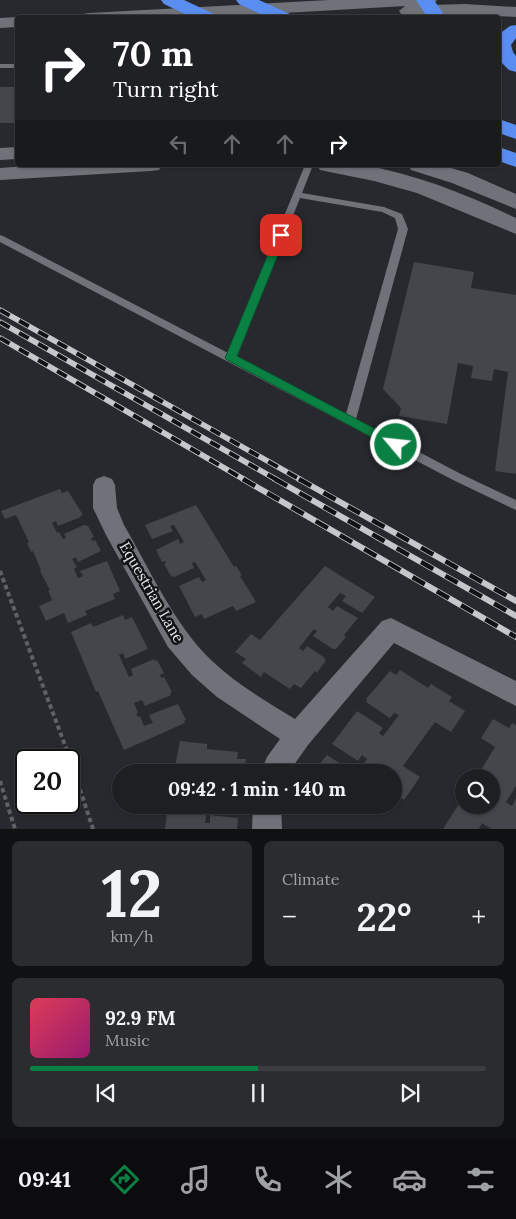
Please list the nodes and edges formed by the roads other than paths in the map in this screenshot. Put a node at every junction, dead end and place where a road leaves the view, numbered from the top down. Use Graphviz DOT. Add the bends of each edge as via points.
graph roads {
  1 [pos="170,0"];
  2 [pos="244,0"];
  3 [pos="489,0"];
  4 [pos="516,2"];
  5 [pos="429,6"];
  6 [pos="516,12"];
  7 [pos="126,15"];
  8 [pos="202,15"];
  9 [pos="277,15"];
  10 [pos="316,15"];
  11 [pos="15,22"];
  12 [pos="0,23"];
  13 [pos="516,30"];
  14 [pos="15,33"];
  15 [pos="0,34"];
  16 [pos="0,66"];
  17 [pos="15,66"];
  18 [pos="516,66"];
  19 [pos="501,68"];
  20 [pos="516,76"];
  21 [pos="501,113"];
  22 [pos="516,119"];
  23 [pos="501,126"];
  24 [pos="516,133"];
  25 [pos="15,153"];
  26 [pos="0,154"];
  27 [pos="501,154"];
  28 [pos="516,161"];
  29 [pos="117,167"];
  30 [pos="308,167"];
  31 [pos="339,167"];
  32 [pos="425,167"];
  33 [pos="0,174"];
  34 [pos="298,195"];
  35 [pos="516,202"];
  36 [pos="516,227"];
  37 [pos="0,238"];
  38 [pos="231,358"];
  39 [pos="350,420"];
  40 [pos="104,485"];
  41 [pos="516,504"];
  42 [pos="516,694"];
  43 [pos="298,736"];
  44 [pos="278,764"];
  45 [pos="267,814"];
  46 [pos="267,829"];
  1 -- 8 [label="highway"];
  2 -- 9 [label="highway"];
  3 -- 4 [label="street"];
  5 -- 6 [label="street"];
  5 -- 7 [label="street" via="323,4"];
  5 -- 10 [label="street"];
  11 -- 12 [label="street"];
  13 -- 18 [label="highway" via="502,40 501,48"];
  14 -- 15 [label="street"];
  16 -- 17 [label="lane"];
  19 -- 20 [label="highway"];
  21 -- 22 [label="highway"];
  23 -- 24 [label="highway"];
  25 -- 26 [label="street"];
  27 -- 28 [label="highway"];
  29 -- 33 [label="street"];
  30 -- 34 [label="lane"];
  31 -- 36 [label="street" via="388,176 428,188"];
  32 -- 35 [label="street"];
  34 -- 38 [label="lane"];
  34 -- 39 [label="lane" via="384,210 399,216 403,229"];
  37 -- 38 [label="lane"];
  38 -- 39 [label="lane"];
  39 -- 41 [label="lane"];
  40 -- 43 [label="street, Equestrian Lane" via="106,508 114,528 177,639 226,690"];
  42 -- 43 [label="street" via="391,629"];
  43 -- 44 [label="street"];
  45 -- 46 [label="street"];
}
